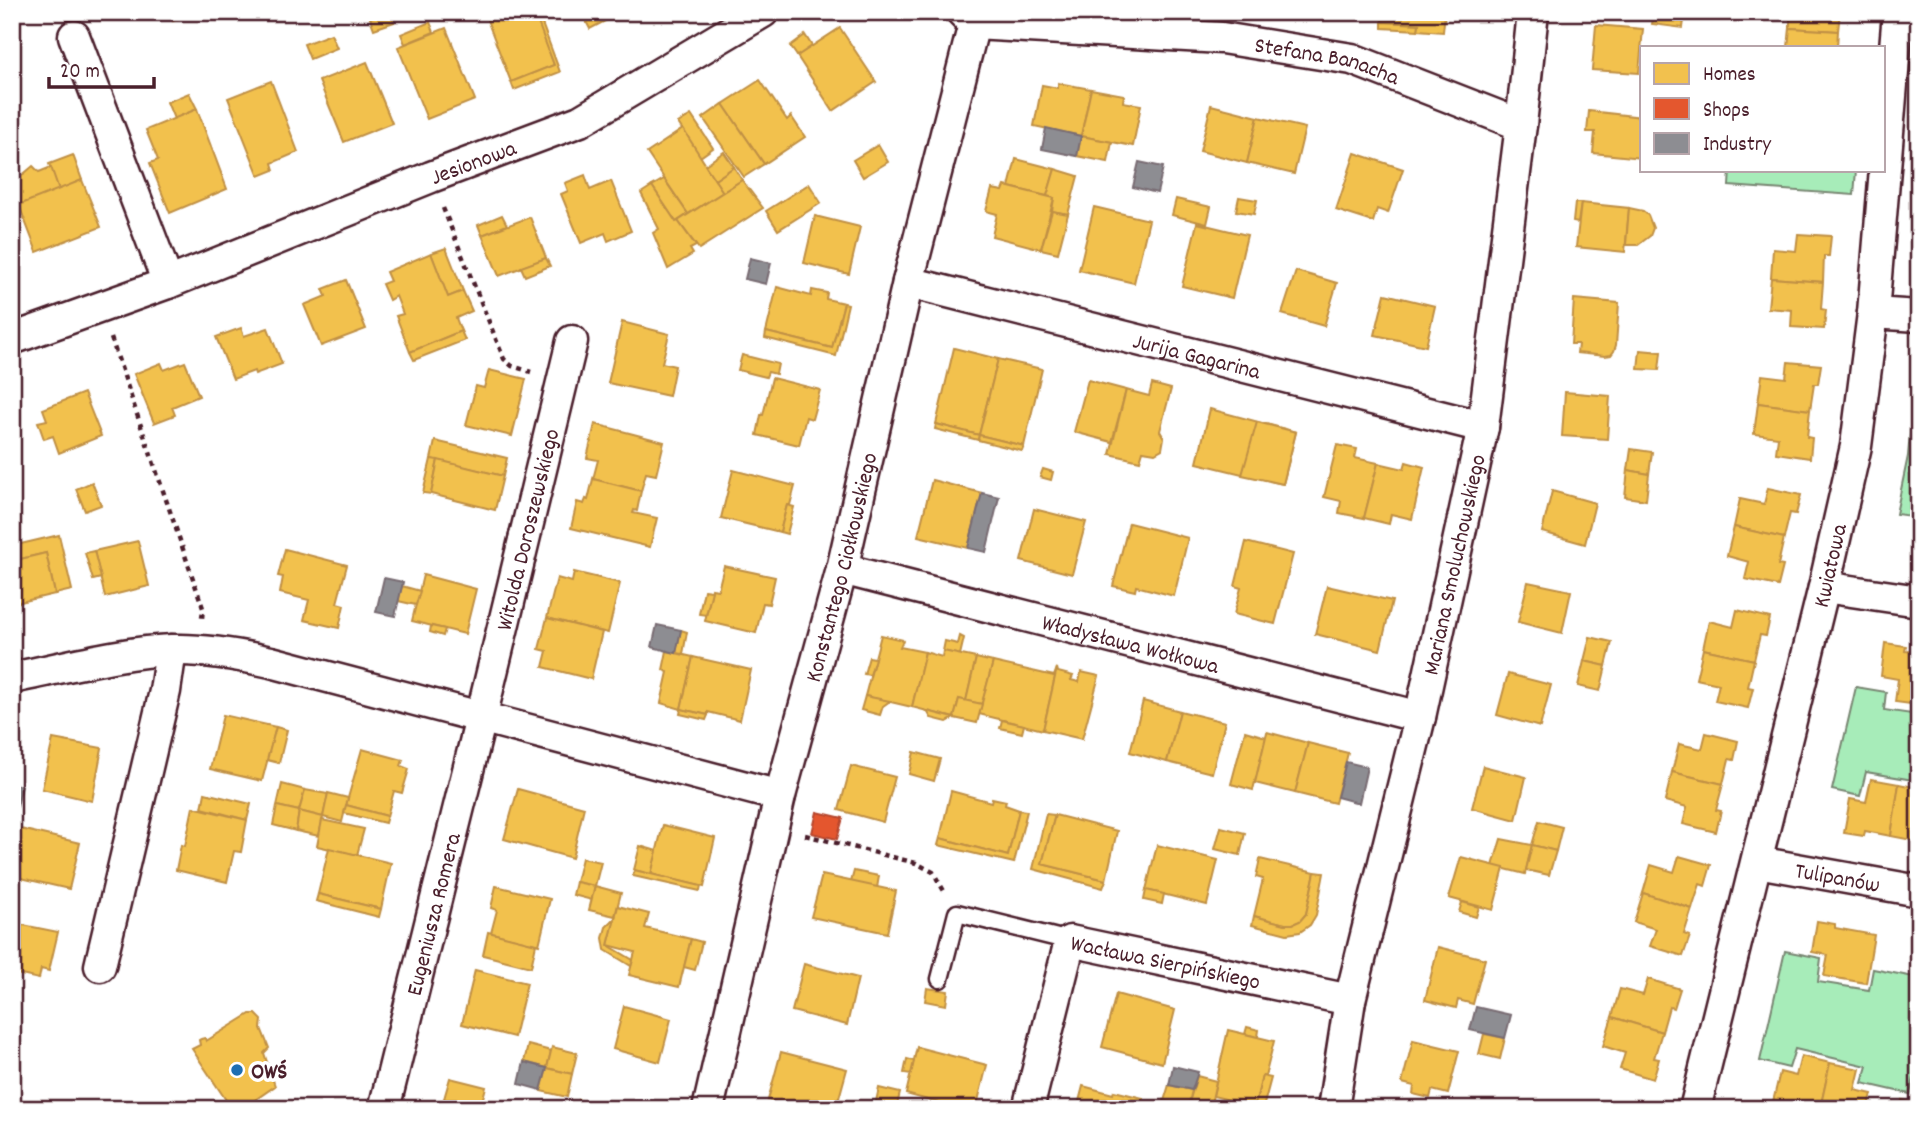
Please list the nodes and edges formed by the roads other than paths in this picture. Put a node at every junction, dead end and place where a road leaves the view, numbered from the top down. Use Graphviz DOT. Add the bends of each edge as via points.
graph roads {
  1 [pos="763,12"];
  2 [pos="1533,12"];
  3 [pos="968,18"];
  4 [pos="1904,24"];
  5 [pos="1222,25"];
  6 [pos="74,36"];
  7 [pos="1521,125"];
  8 [pos="908,282"];
  9 [pos="168,283"];
  10 [pos="1873,313"];
  11 [pos="1919,316"];
  12 [pos="12,339"];
  13 [pos="572,341"];
  14 [pos="1483,427"];
  15 [pos="842,569"];
  16 [pos="1824,587"];
  17 [pos="1919,601"];
  18 [pos="185,650"];
  19 [pos="12,678"];
  20 [pos="1420,717"];
  21 [pos="481,718"];
  22 [pos="780,796"];
  23 [pos="1757,862"];
  24 [pos="1919,891"];
  25 [pos="1070,941"];
  26 [pos="100,966"];
  27 [pos="940,979"];
  28 [pos="1350,1000"];
  29 [pos="384,1109"];
  30 [pos="708,1109"];
  31 [pos="1028,1109"];
  32 [pos="1333,1109"];
  33 [pos="1695,1109"];
  1 -- 9 [label="street, Jesionowa" via="580,121"];
  2 -- 7 [label="street, Mariana Smoluchowskiego"];
  3 -- 5 [label="street, Stefana Banacha"];
  3 -- 8 [label="street, Konstantego Ciołkowskiego"];
  4 -- 10 [label="street, Kwiatowa"];
  5 -- 7 [label="street, Stefana Banacha" via="1352,59"];
  6 -- 9 [label="street"];
  7 -- 14 [label="street, Mariana Smoluchowskiego"];
  8 -- 14 [label="street, Jurija Gagarina"];
  8 -- 15 [label="street, Konstantego Ciołkowskiego"];
  9 -- 12 [label="street, Jesionowa"];
  10 -- 11 [label="street"];
  10 -- 16 [label="street, Kwiatowa" via="1856,446"];
  13 -- 21 [label="street, Witolda Doroszewskiego"];
  14 -- 20 [label="street, Mariana Smoluchowskiego"];
  15 -- 20 [label="street, Władysława Wołkowa"];
  15 -- 22 [label="street, Konstantego Ciołkowskiego"];
  16 -- 17 [label="street"];
  16 -- 23 [label="street, Kwiatowa"];
  18 -- 19 [label="street" via="135,654"];
  18 -- 21 [label="street" via="271,662"];
  18 -- 26 [label="street" via="165,691"];
  20 -- 28 [label="street, Mariana Smoluchowskiego"];
  21 -- 22 [label="street"];
  21 -- 29 [label="street, Eugeniusza Romera"];
  22 -- 30 [label="street, Konstantego Ciołkowskiego"];
  23 -- 24 [label="street, Tulipanów"];
  23 -- 33 [label="street, Kwiatowa"];
  25 -- 27 [label="lane" via="957,912"];
  25 -- 28 [label="street, Wacława Sierpińskiego"];
  25 -- 31 [label="street, Wacława Sierpińskiego"];
  28 -- 32 [label="street, Mariana Smoluchowskiego"];
}
